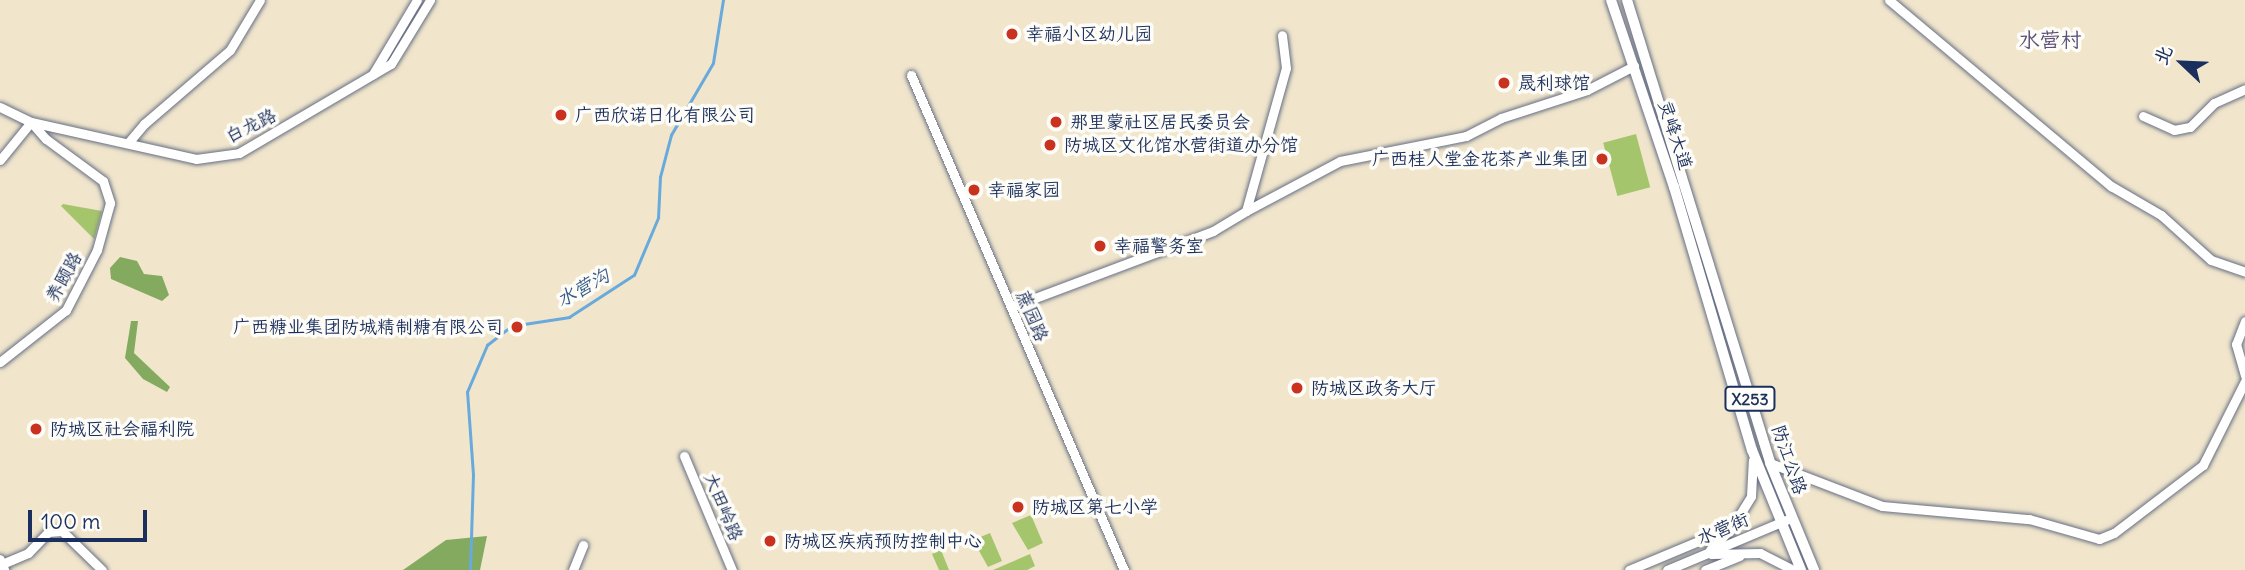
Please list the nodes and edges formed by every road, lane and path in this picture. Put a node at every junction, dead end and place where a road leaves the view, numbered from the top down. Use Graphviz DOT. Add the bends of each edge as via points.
graph roads {
  1 [pos="260,0"];
  2 [pos="417,0"];
  3 [pos="430,0"];
  4 [pos="1611,0"];
  5 [pos="1627,0"];
  6 [pos="1889,0"];
  7 [pos="1282,35"];
  8 [pos="1634,66"];
  9 [pos="911,75"];
  10 [pos="370,78"];
  11 [pos="2245,89"];
  12 [pos="0,107"];
  13 [pos="2143,116"];
  14 [pos="30,122"];
  15 [pos="128,143"];
  16 [pos="0,160"];
  17 [pos="1246,211"];
  18 [pos="2245,272"];
  19 [pos="1714,279"];
  20 [pos="1702,282"];
  21 [pos="1011,307"];
  22 [pos="2245,321"];
  23 [pos="0,362"];
  24 [pos="2245,379"];
  25 [pos="1752,450"];
  26 [pos="684,456"];
  27 [pos="1770,463"];
  28 [pos="1785,520"];
  29 [pos="1732,527"];
  30 [pos="583,545"];
  31 [pos="1745,553"];
  32 [pos="1706,554"];
  33 [pos="2,564"];
  34 [pos="102,570"];
  35 [pos="573,570"];
  36 [pos="732,570"];
  37 [pos="1124,570"];
  38 [pos="1629,570"];
  39 [pos="1667,570"];
  40 [pos="1705,570"];
  41 [pos="1794,570"];
  42 [pos="1801,570"];
  43 [pos="1814,570"];
  1 -- 15 [label="street" via="230,50"];
  2 -- 10 [label="street"];
  3 -- 10 [label="street, 白龙路" via="400,54"];
  4 -- 8 [label="main road, 灵峰大道"];
  5 -- 19 [label="main road, 灵峰大道"];
  6 -- 18 [label="street" via="2111,186 2161,215 2218,265"];
  7 -- 17 [label="street" via="1286,68"];
  8 -- 17 [label="street" via="1587,90 1501,118 1466,136 1340,161"];
  8 -- 20 [label="main road, 灵峰大道"];
  9 -- 21 [label="street, 蔗园路"];
  10 -- 15 [label="street, 白龙路" via="239,153 196,159"];
  11 -- 13 [label="street" via="2214,103 2190,127 2174,130"];
  12 -- 14 [label="street, 白龙路"];
  14 -- 15 [label="street, 白龙路"];
  14 -- 16 [label="street"];
  14 -- 23 [label="street, 养颐路" via="103,181 110,197 108,219 71,302 52,324"];
  17 -- 21 [label="street" via="1213,231"];
  19 -- 27 [label="main road, 防江公路 / X253"];
  20 -- 25 [label="main road, 防江公路 / X253"];
  21 -- 37 [label="street, 蔗园路"];
  22 -- 24 [label="street" via="2236,344"];
  24 -- 27 [label="street" via="2203,465 2114,533 2099,539 2029,519 1869,503"];
  25 -- 28 [label="main road, 防江公路 / X253"];
  25 -- 29 [label="street" via="1756,479"];
  26 -- 36 [label="street, 大田岭路"];
  27 -- 28 [label="main road, 防江公路 / X253"];
  28 -- 32 [label="street, 水营街"];
  28 -- 42 [label="main road, 防江公路 / X253"];
  28 -- 43 [label="main road, 防江公路 / X253"];
  29 -- 32 [label="street"];
  29 -- 38 [label="street"];
  30 -- 35 [label="street"];
  31 -- 32 [label="street"];
  31 -- 40 [label="street"];
  31 -- 41 [label="street" via="1774,556"];
  32 -- 39 [label="street, 水营街"];
  33 -- 34 [label="street" via="28,553 48,532 62,531"];
}
